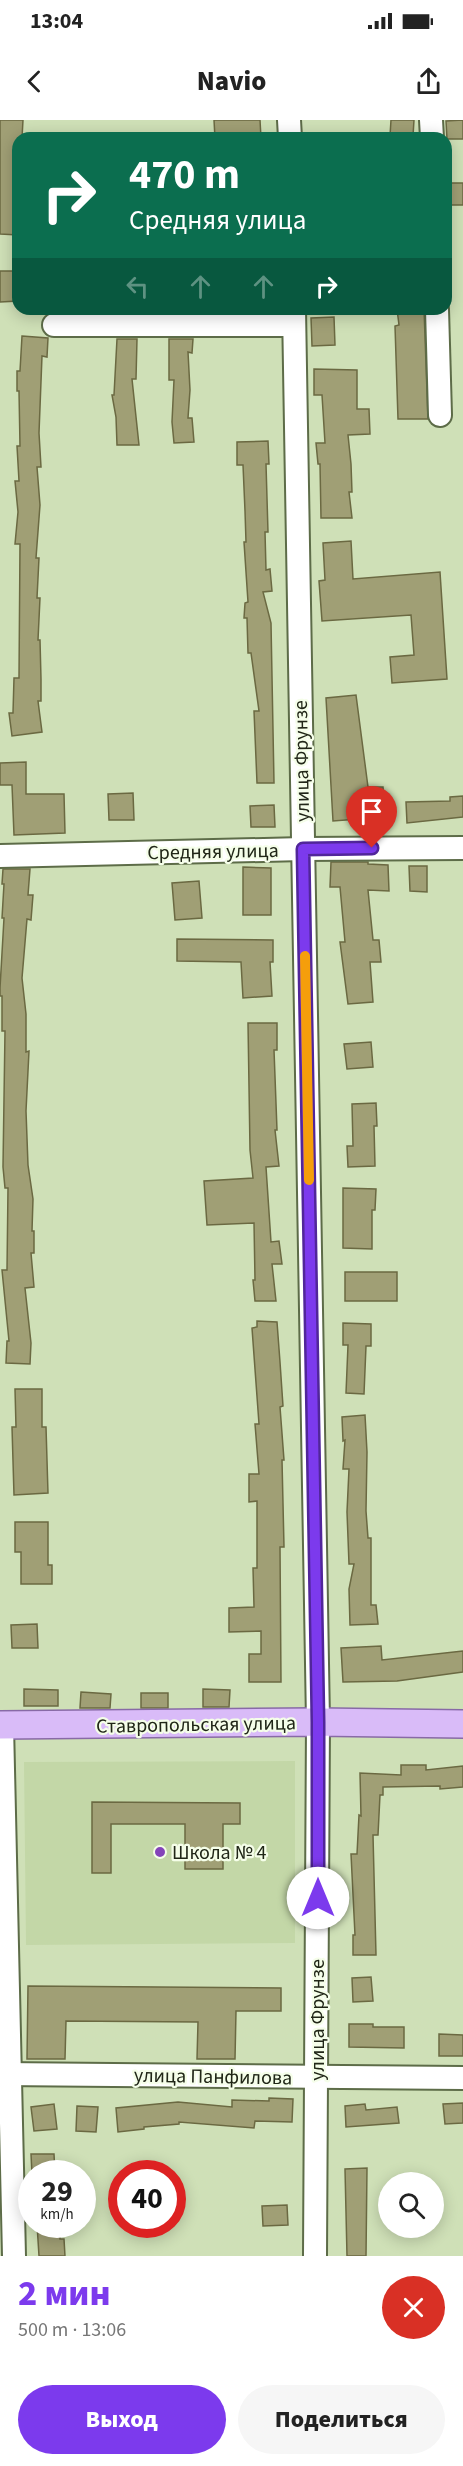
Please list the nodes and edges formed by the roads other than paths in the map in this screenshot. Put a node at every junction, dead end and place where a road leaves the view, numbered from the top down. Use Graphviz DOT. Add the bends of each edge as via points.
graph roads {
  1 [pos="436,315"];
  2 [pos="294,317"];
  3 [pos="54,325"];
  4 [pos="440,415"];
  5 [pos="463,848"];
  6 [pos="303,849"];
  7 [pos="0,856"];
  8 [pos="318,1722"];
  9 [pos="463,1724"];
  10 [pos="1,1725"];
  11 [pos="5,2074"];
  12 [pos="317,2077"];
  13 [pos="463,2078"];
  14 [pos="14,2256"];
  15 [pos="315,2256"];
  1 -- 4 [label="street"];
  2 -- 3 [label="street"];
  2 -- 6 [label="street, улица Фрунзе"];
  5 -- 6 [label="street, Средняя улица"];
  6 -- 7 [label="street, Средняя улица"];
  6 -- 8 [label="street, улица Фрунзе"];
  8 -- 9 [label="main road, Ставропольская улица"];
  8 -- 10 [label="main road, Ставропольская улица"];
  8 -- 12 [label="street, улица Фрунзе"];
  10 -- 11 [label="street"];
  11 -- 12 [label="street, улица Панфилова"];
  11 -- 14 [label="street"];
  12 -- 13 [label="street, улица Панфилова"];
  12 -- 15 [label="street, улица Фрунзе"];
}
